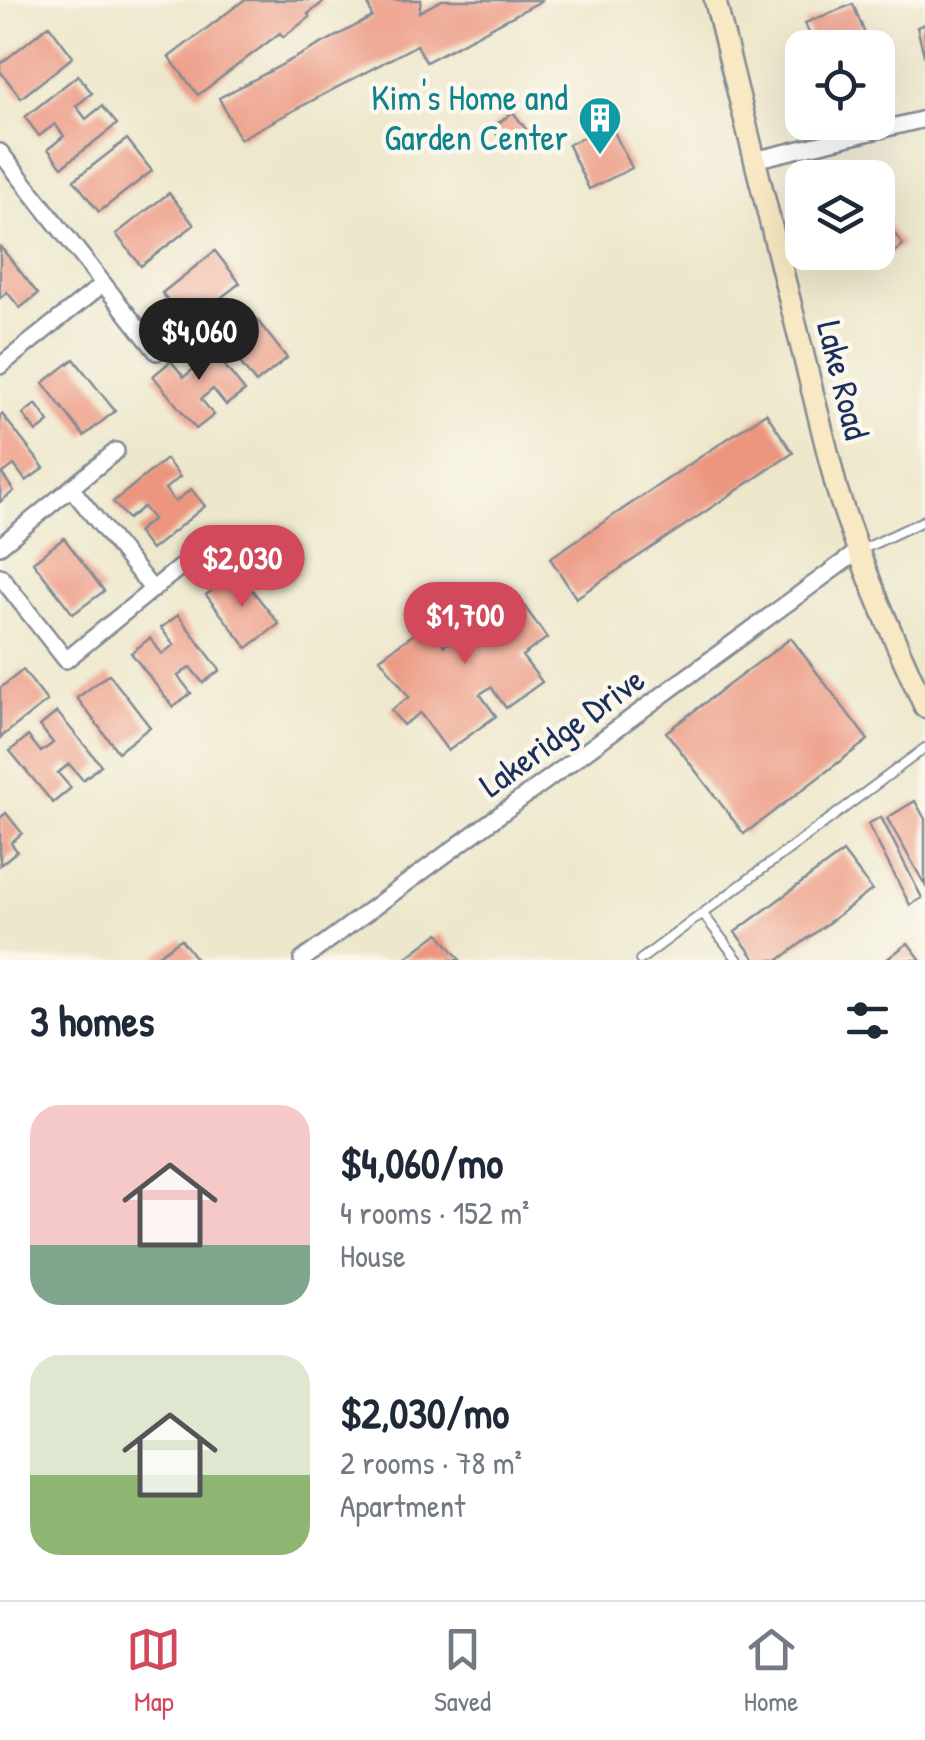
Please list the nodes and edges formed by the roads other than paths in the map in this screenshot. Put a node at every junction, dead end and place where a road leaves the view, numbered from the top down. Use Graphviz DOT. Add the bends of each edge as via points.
graph roads {
  1 [pos="714,0"];
  2 [pos="925,119"];
  3 [pos="0,152"];
  4 [pos="754,160"];
  5 [pos="103,284"];
  6 [pos="156,352"];
  7 [pos="0,366"];
  8 [pos="116,451"];
  9 [pos="71,488"];
  10 [pos="925,520"];
  11 [pos="0,546"];
  12 [pos="206,546"];
  13 [pos="857,552"];
  14 [pos="0,576"];
  15 [pos="152,590"];
  16 [pos="925,708"];
  17 [pos="925,748"];
  18 [pos="702,914"];
  19 [pos="302,960"];
  20 [pos="640,960"];
  21 [pos="738,960"];
  1 -- 4 [label="street, Lake Road"];
  2 -- 4 [label="street"];
  3 -- 5 [label="street"];
  4 -- 13 [label="street, Lake Road"];
  5 -- 6 [label="street"];
  5 -- 7 [label="street"];
  8 -- 9 [label="street"];
  9 -- 11 [label="street"];
  9 -- 15 [label="street"];
  10 -- 13 [label="lane"];
  12 -- 15 [label="street"];
  13 -- 16 [label="street, Lake Road"];
  13 -- 19 [label="street, Lakeridge Drive"];
  14 -- 15 [label="street" via="66,660"];
  17 -- 18 [label="lane"];
  18 -- 20 [label="lane"];
  18 -- 21 [label="lane"];
}
